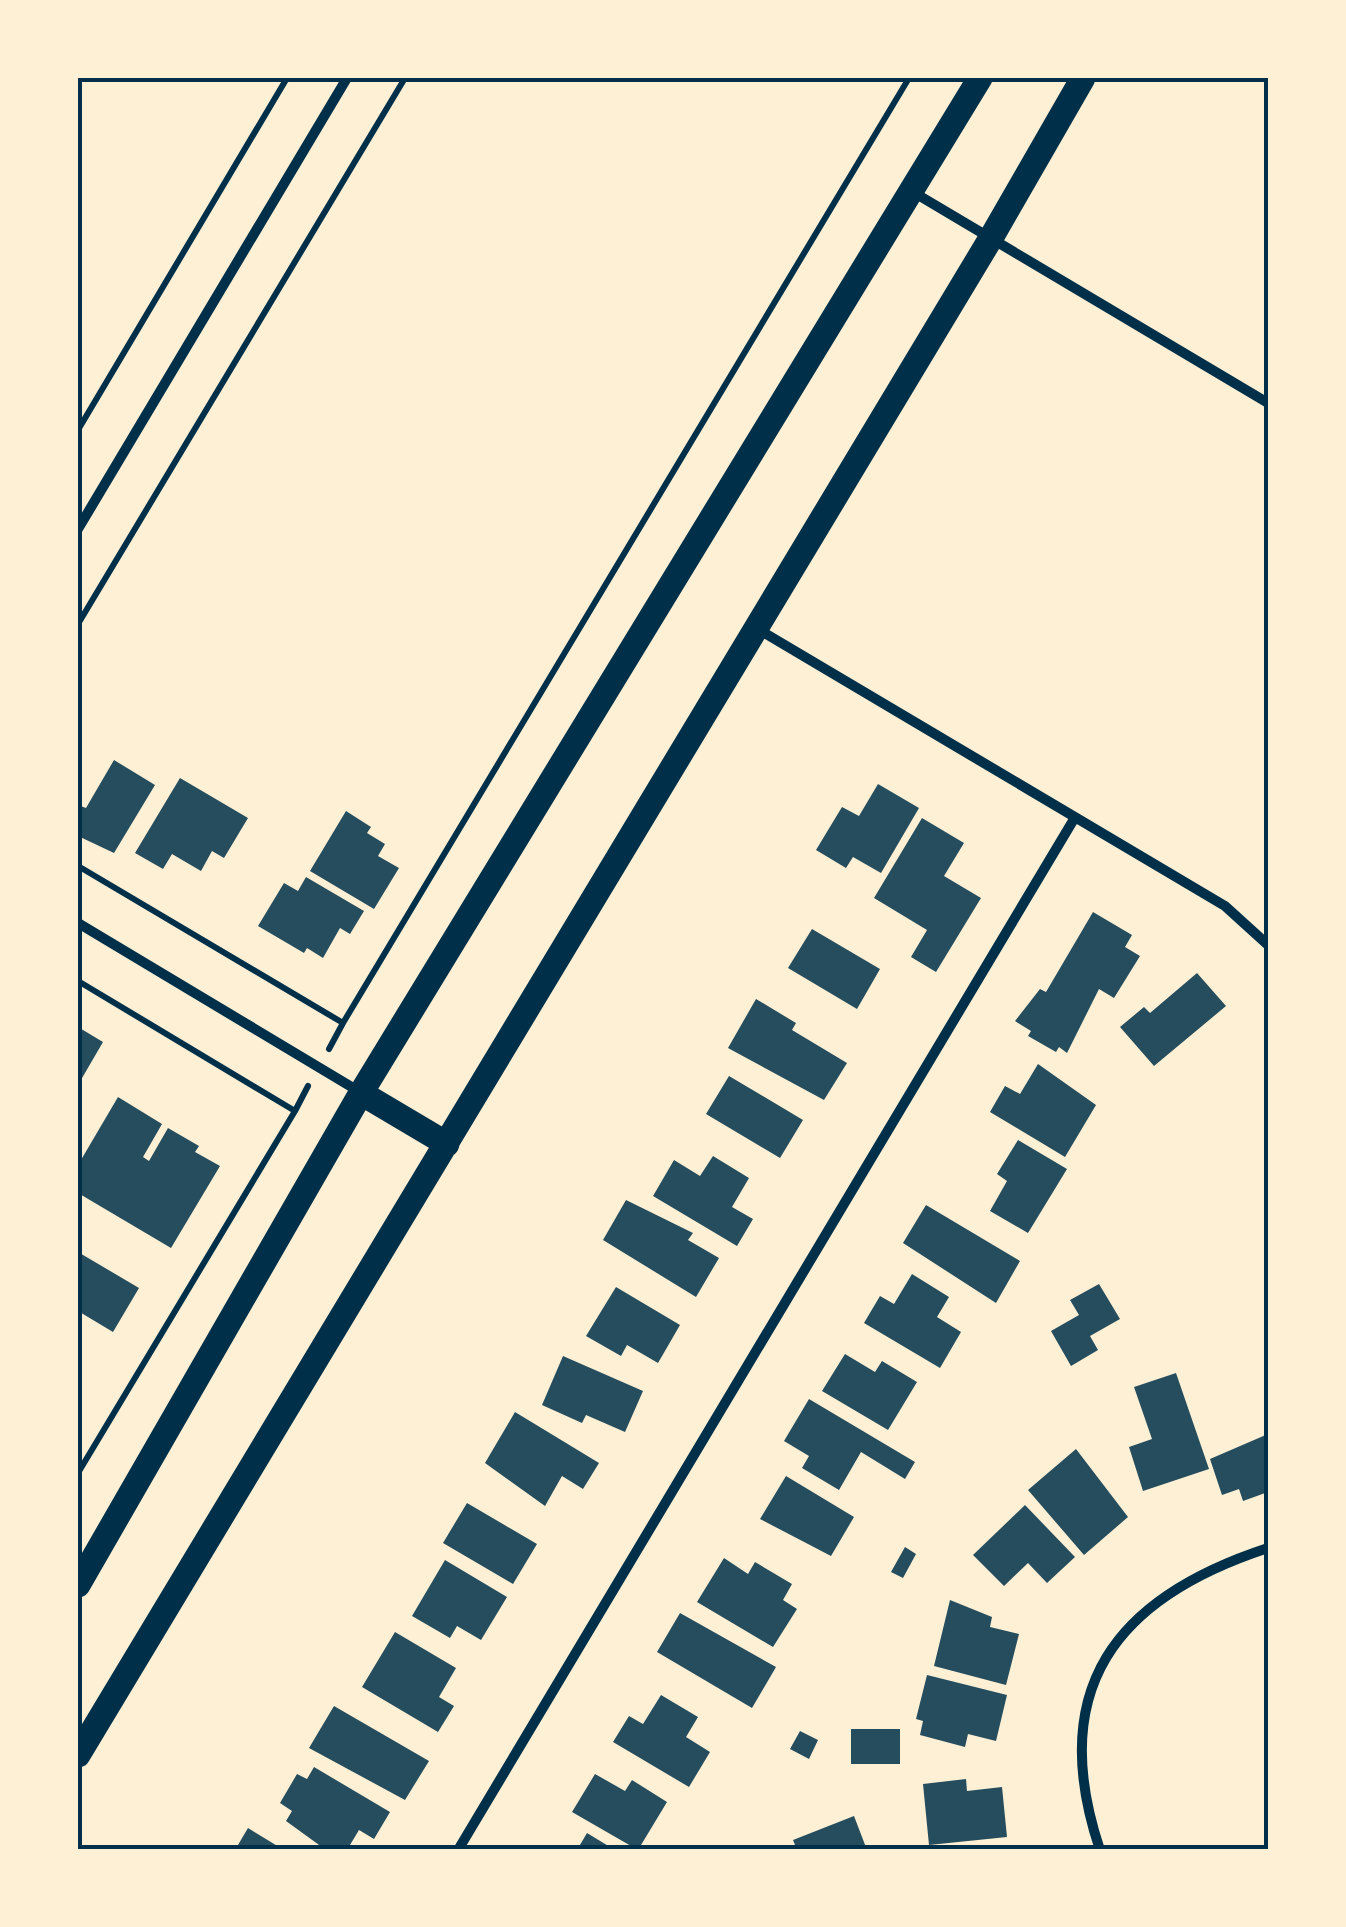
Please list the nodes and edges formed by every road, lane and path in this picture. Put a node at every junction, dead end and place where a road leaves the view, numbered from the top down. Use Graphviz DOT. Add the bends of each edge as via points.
graph roads {
  1 [pos="288,78"];
  2 [pos="347,78"];
  3 [pos="405,78"];
  4 [pos="909,78"];
  5 [pos="980,78"];
  6 [pos="1083,78"];
  7 [pos="912,191"];
  8 [pos="992,238"];
  9 [pos="1268,402"];
  10 [pos="78,430"];
  11 [pos="78,529"];
  12 [pos="78,624"];
  13 [pos="755,627"];
  14 [pos="1074,819"];
  15 [pos="78,866"];
  16 [pos="78,923"];
  17 [pos="1268,945"];
  18 [pos="78,982"];
  19 [pos="343,1023"];
  20 [pos="318,1069"];
  21 [pos="361,1093"];
  22 [pos="295,1110"];
  23 [pos="447,1144"];
  24 [pos="78,1473"];
  25 [pos="1268,1548"];
  26 [pos="78,1585"];
  27 [pos="78,1755"];
  28 [pos="458,1850"];
  29 [pos="1100,1850"];
  1 -- 10 [label="path"];
  2 -- 11 [label="street"];
  3 -- 12 [label="path"];
  4 -- 19 [label="path"];
  5 -- 7 [label="main road"];
  6 -- 8 [label="main road"];
  7 -- 8 [label="street"];
  7 -- 21 [label="main road"];
  8 -- 9 [label="street"];
  8 -- 13 [label="main road"];
  13 -- 14 [label="street"];
  13 -- 23 [label="main road"];
  14 -- 17 [label="street" via="1225,906"];
  14 -- 28 [label="street"];
  15 -- 19 [label="path"];
  16 -- 20 [label="street"];
  18 -- 22 [label="path"];
  19 -- 20 [label="path"];
  20 -- 21 [label="street"];
  20 -- 22 [label="path"];
  21 -- 23 [label="main road"];
  21 -- 26 [label="main road"];
  22 -- 24 [label="path"];
  23 -- 27 [label="main road"];
  25 -- 29 [label="street" via="1157,1598 1109,1654 1081,1742 1080,1770"];
}
